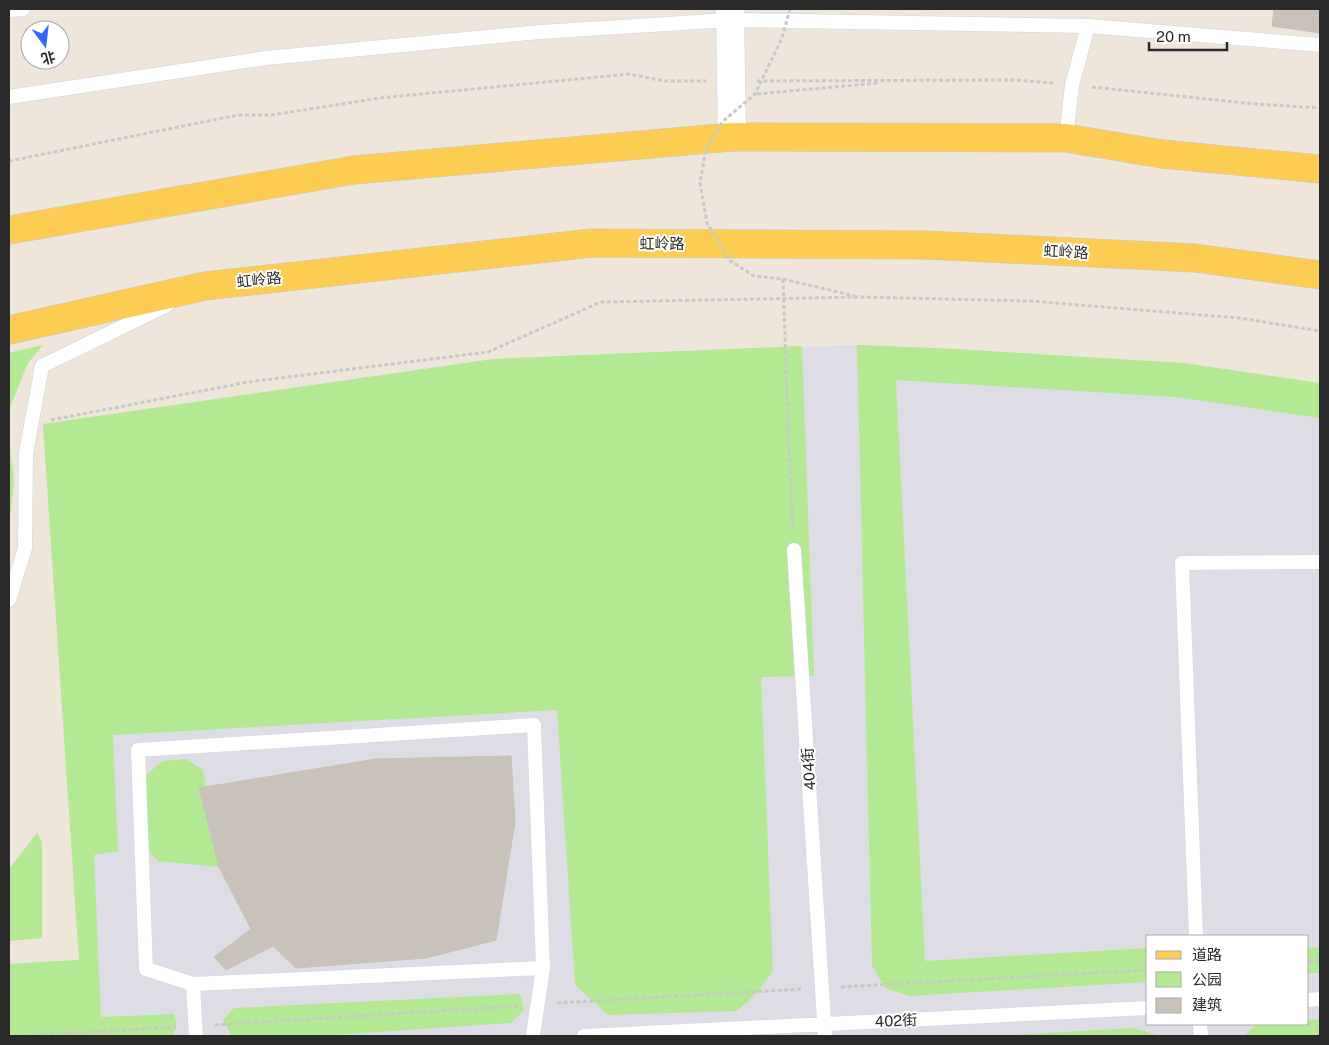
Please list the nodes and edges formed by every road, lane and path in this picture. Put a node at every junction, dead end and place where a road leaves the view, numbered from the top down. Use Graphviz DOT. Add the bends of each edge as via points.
graph roads {
  1 [pos="23,9"];
  2 [pos="790,9"];
  3 [pos="9,10"];
  4 [pos="730,15"];
  5 [pos="1088,26"];
  6 [pos="1320,44"];
  7 [pos="899,82"];
  8 [pos="1072,85"];
  9 [pos="744,88"];
  10 [pos="9,97"];
  11 [pos="1320,108"];
  12 [pos="732,137"];
  13 [pos="1066,138"];
  14 [pos="9,161"];
  15 [pos="1320,170"];
  16 [pos="9,230"];
  17 [pos="1320,275"];
  18 [pos="783,279"];
  19 [pos="205,286"];
  20 [pos="861,297"];
  21 [pos="9,330"];
  22 [pos="1320,331"];
  23 [pos="32,424"];
  24 [pos="794,550"];
  25 [pos="1320,562"];
  26 [pos="9,600"];
  27 [pos="1196,935"];
  28 [pos="543,968"];
  29 [pos="1146,970"];
  30 [pos="193,984"];
  31 [pos="824,988"];
  32 [pos="538,1004"];
  33 [pos="1146,1008"];
  34 [pos="196,1031"];
  35 [pos="825,1031"];
  36 [pos="18,1036"];
  37 [pos="533,1036"];
  38 [pos="584,1036"];
  1 -- 3 [label="lane"];
  2 -- 9 [label="path, bridge" via="782,38"];
  4 -- 5 [label="lane"];
  4 -- 9 [label="street"];
  4 -- 10 [label="lane" via="266,58"];
  5 -- 6 [label="lane"];
  5 -- 8 [label="lane"];
  7 -- 8 [label="path" via="1014,80"];
  7 -- 9 [label="path"];
  7 -- 9 [label="path"];
  8 -- 11 [label="path"];
  8 -- 13 [label="lane"];
  9 -- 12 [label="street"];
  9 -- 14 [label="path" via="664,81 629,74 380,98 272,115 238,115"];
  9 -- 18 [label="path, bridge" via="706,149 700,183 707,224 729,260 754,276"];
  12 -- 13 [label="main road"];
  12 -- 16 [label="main road" via="354,170"];
  13 -- 15 [label="main road" via="1162,154"];
  17 -- 19 [label="main road, 虹岭路" via="1195,258 926,245 592,244"];
  18 -- 20 [label="path"];
  18 -- 24 [label="path, bridge"];
  19 -- 21 [label="main road, 虹岭路"];
  19 -- 23 [label="lane" via="42,366"];
  20 -- 22 [label="path" via="1040,302 1238,318"];
  20 -- 23 [label="path" via="601,302 488,352 248,382"];
  23 -- 26 [label="lane" via="26,453 25,548"];
  24 -- 31 [label="lane, 404街"];
  25 -- 27 [label="lane" via="1182,563"];
  28 -- 30 [label="lane"];
  28 -- 30 [label="lane" via="534,725 138,750 146,969"];
  28 -- 32 [label="lane"];
  29 -- 31 [label="path"];
  30 -- 34 [label="lane"];
  31 -- 32 [label="path"];
  31 -- 35 [label="lane, 404街"];
  32 -- 34 [label="path"];
  32 -- 37 [label="lane"];
  33 -- 35 [label="lane, 402街"];
  34 -- 36 [label="path"];
  35 -- 38 [label="lane, 402街"];
}
